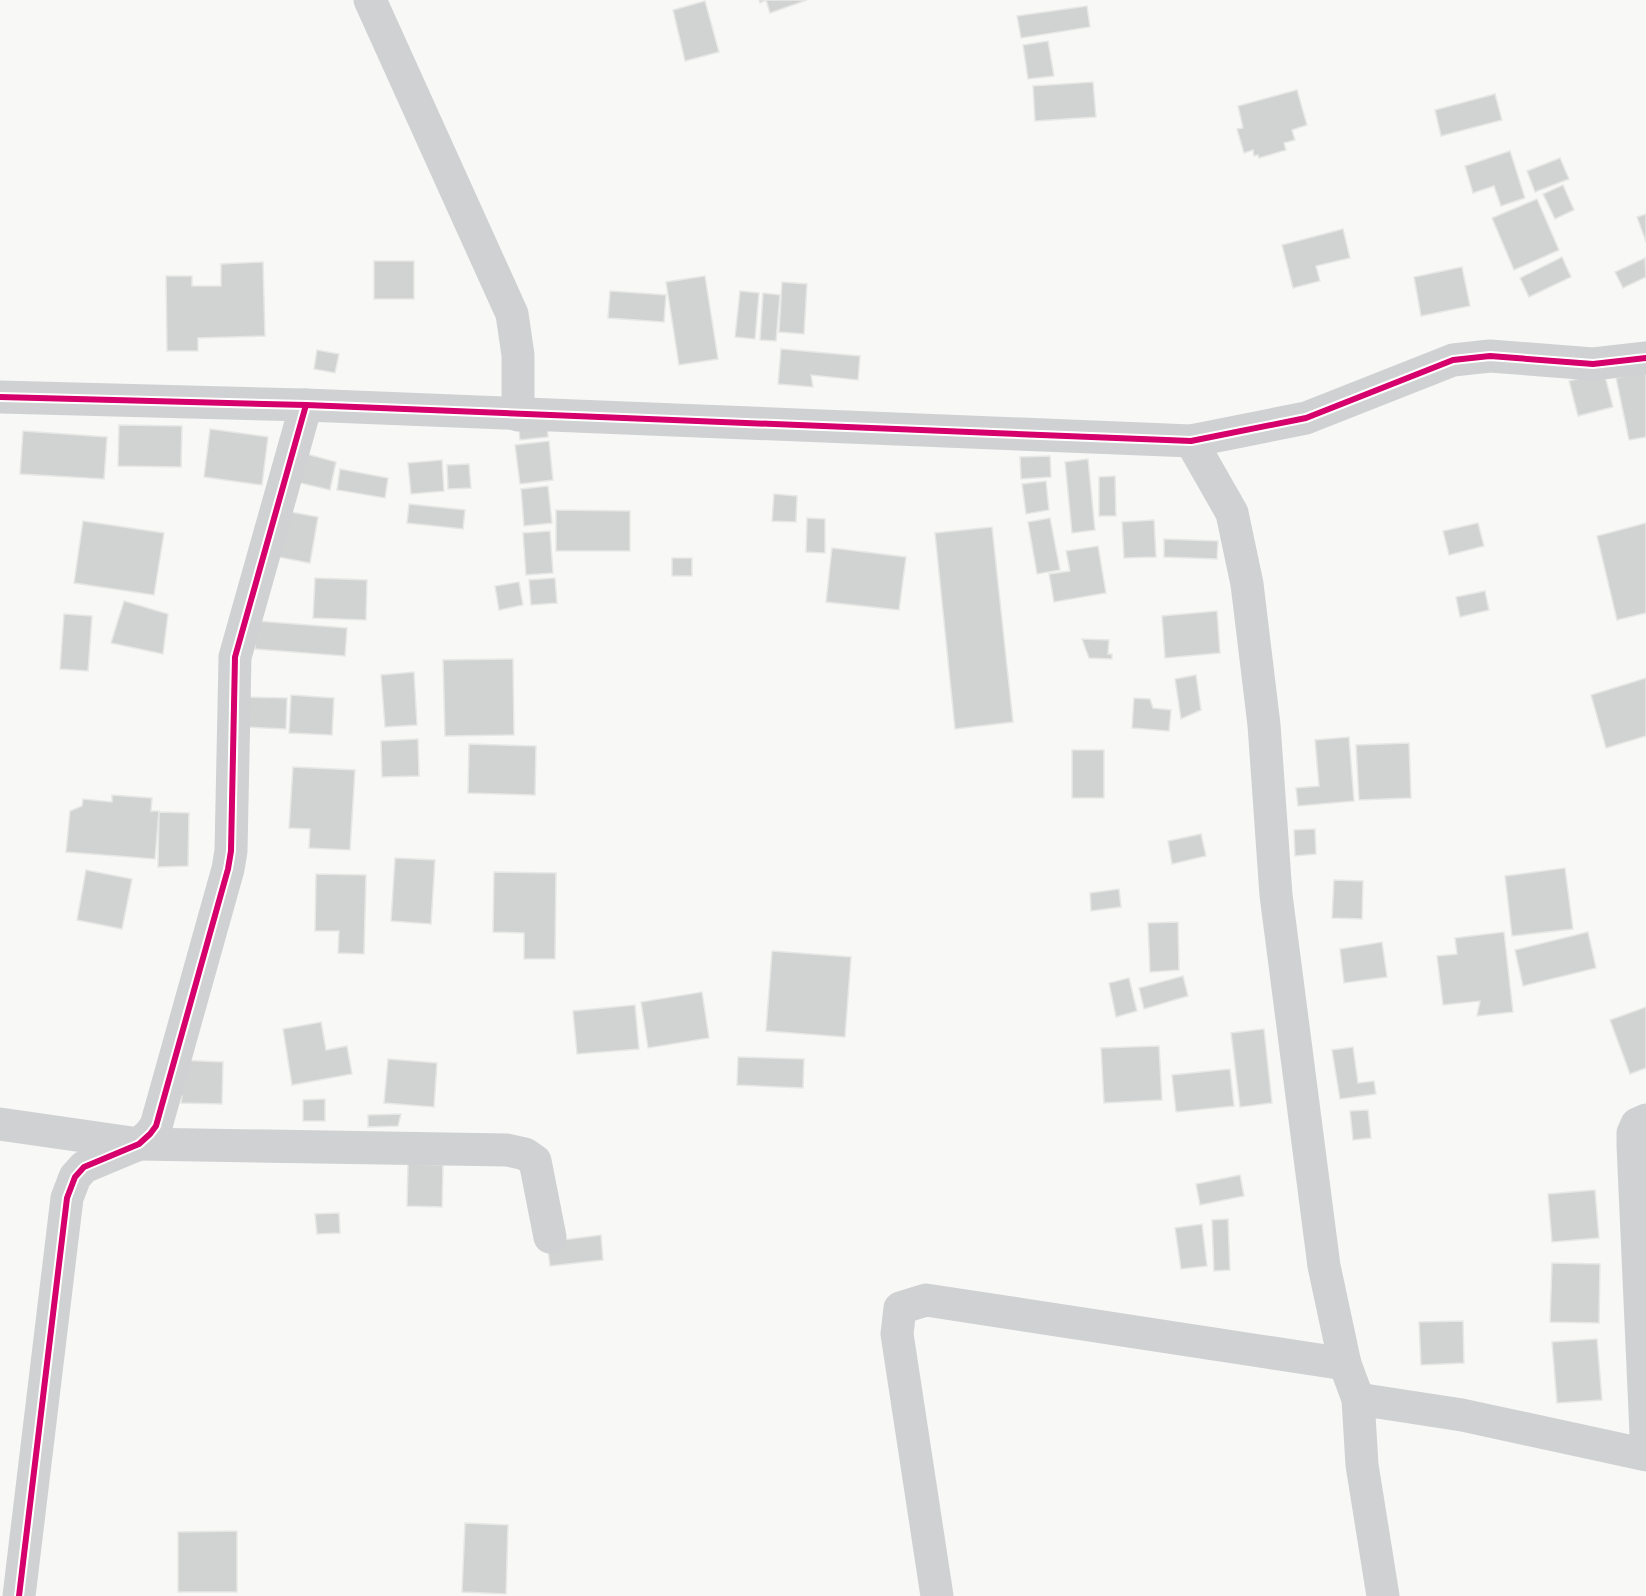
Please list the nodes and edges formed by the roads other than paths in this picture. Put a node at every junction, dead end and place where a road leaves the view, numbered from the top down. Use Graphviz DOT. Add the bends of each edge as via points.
graph roads {
  1 [pos="370,0"];
  2 [pos="1646,358"];
  3 [pos="0,398"];
  4 [pos="306,405"];
  5 [pos="518,415"];
  6 [pos="1191,441"];
  7 [pos="1646,1120"];
  8 [pos="0,1124"];
  9 [pos="139,1144"];
  10 [pos="550,1237"];
  11 [pos="1345,1364"];
  12 [pos="1358,1399"];
  13 [pos="1646,1434"];
  14 [pos="1646,1455"];
  15 [pos="19,1596"];
  16 [pos="937,1596"];
  17 [pos="1383,1596"];
  1 -- 5 [label="street" via="512,314 518,355"];
  2 -- 6 [label="street" via="1593,364 1490,356 1453,360 1306,418"];
  3 -- 4 [label="street"];
  4 -- 5 [label="street"];
  4 -- 9 [label="street" via="235,657 228,869 156,1126"];
  5 -- 6 [label="street"];
  6 -- 11 [label="street" via="1232,513 1247,584 1264,725 1276,895 1324,1266"];
  7 -- 13 [label="street" via="1637,1124 1633,1133"];
  8 -- 9 [label="street"];
  9 -- 10 [label="street" via="507,1150 525,1154 535,1161"];
  9 -- 15 [label="street" via="84,1167 75,1177 67,1198"];
  11 -- 12 [label="street"];
  11 -- 16 [label="street" via="926,1300 900,1308 897,1334"];
  12 -- 14 [label="street" via="1462,1415"];
  12 -- 17 [label="street" via="1362,1465"];
}
